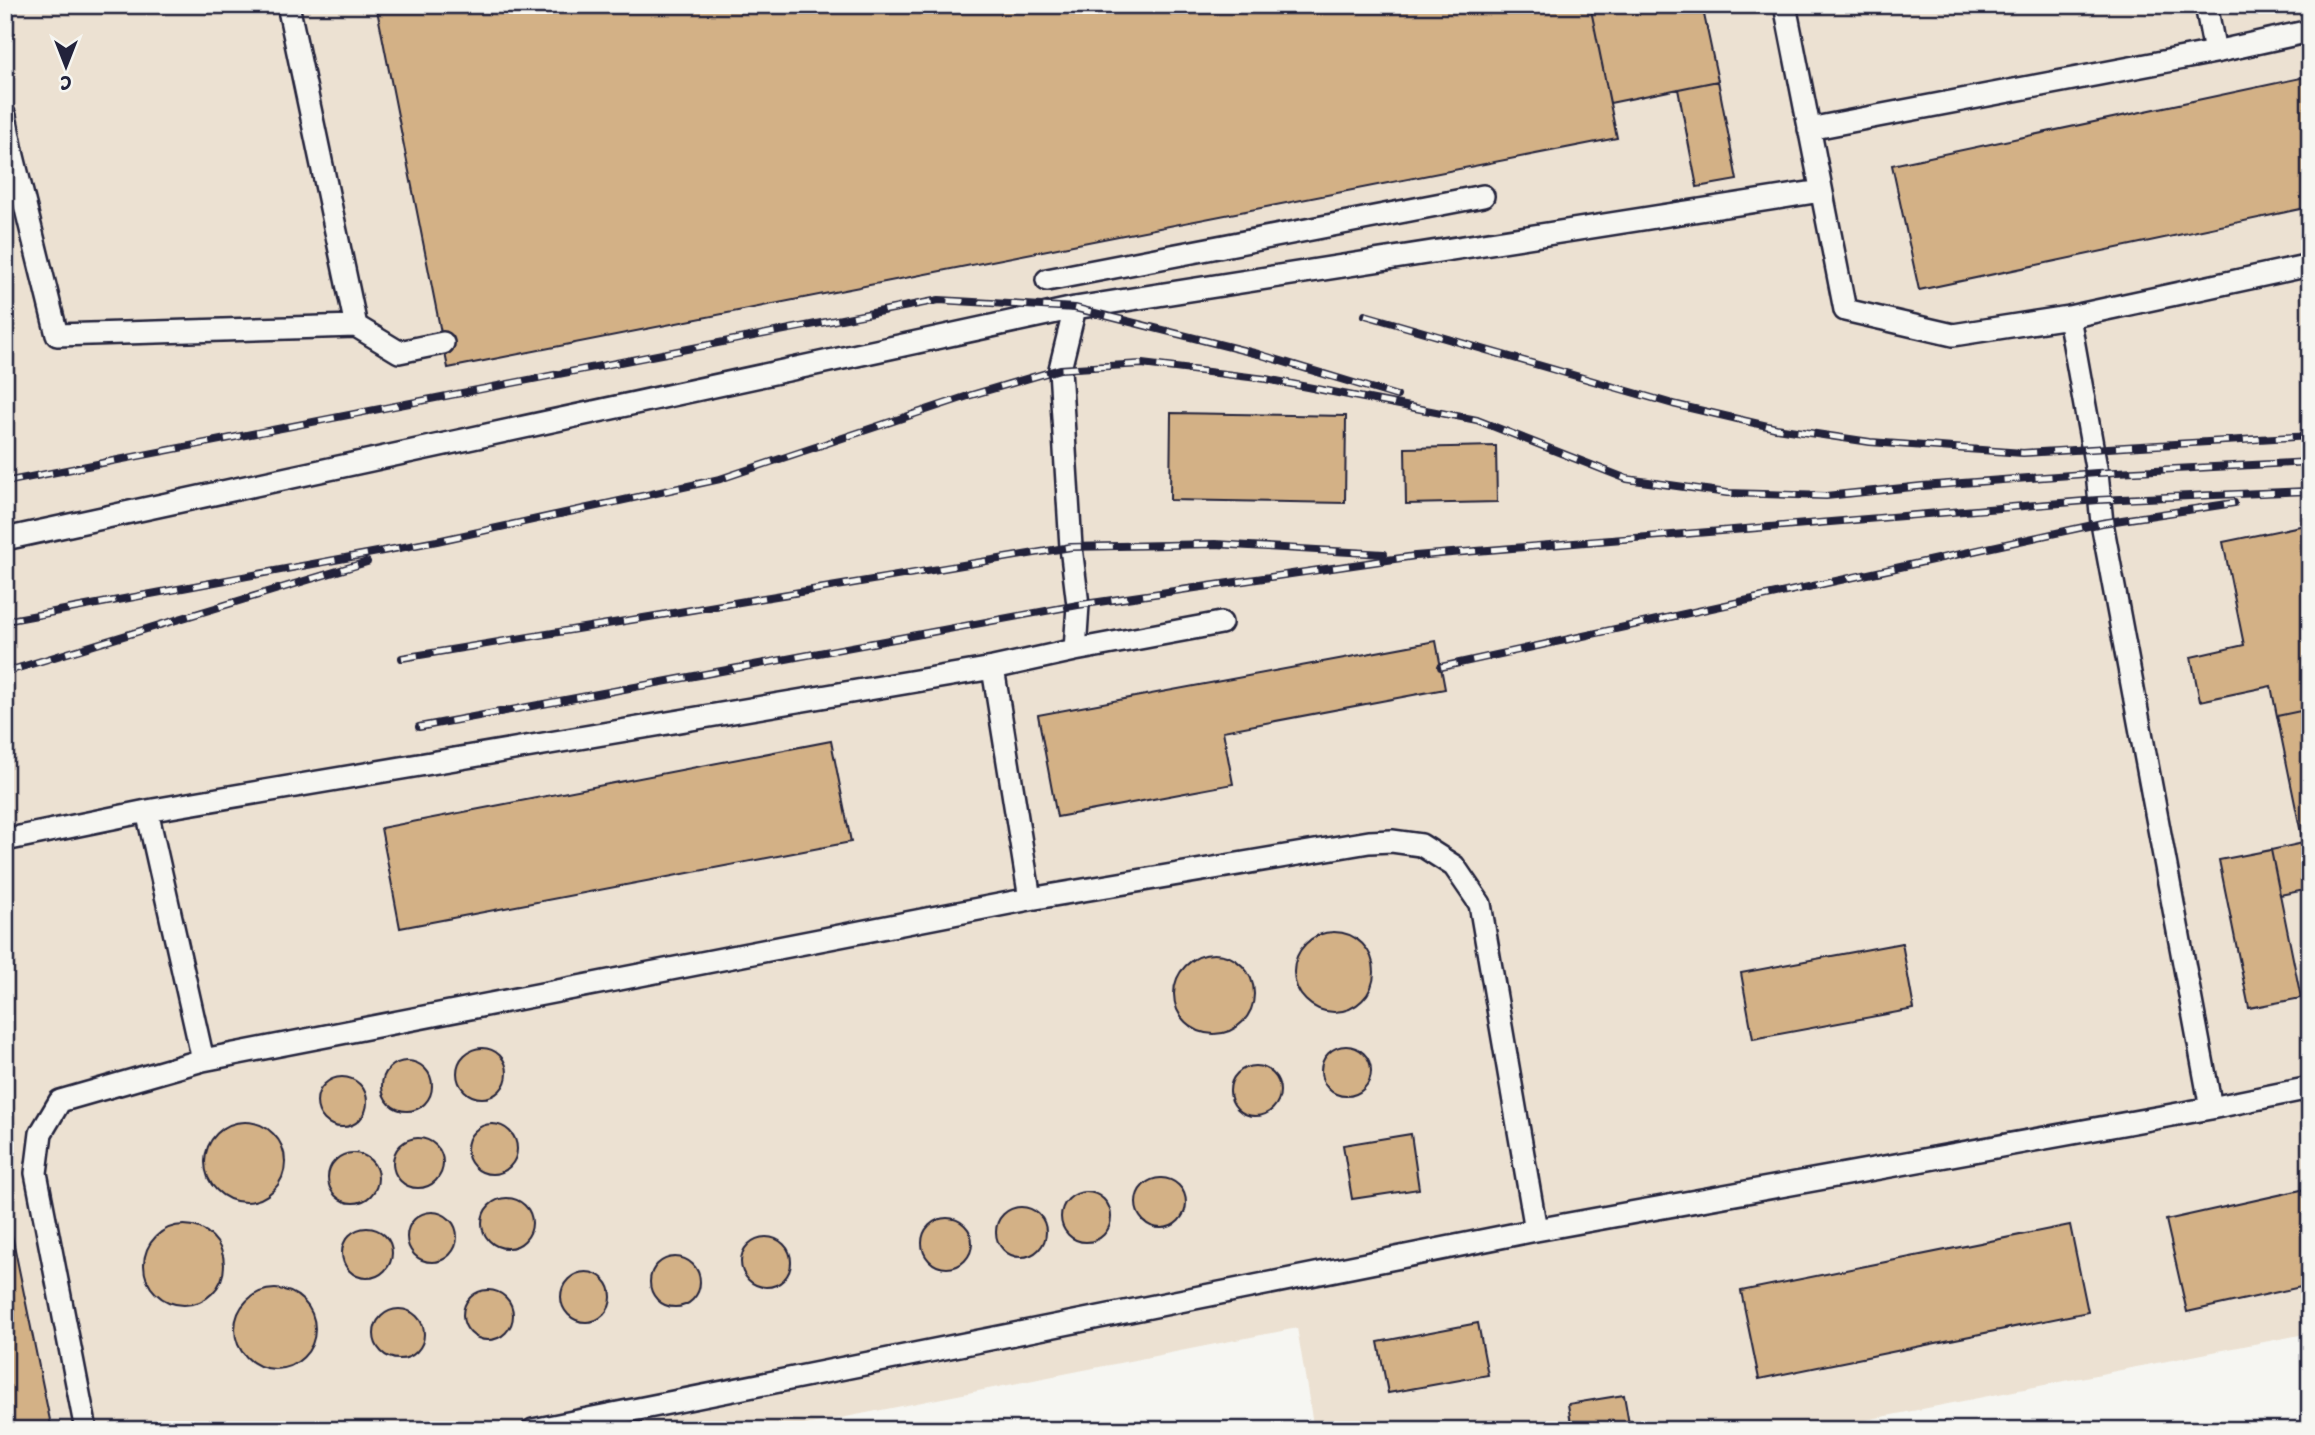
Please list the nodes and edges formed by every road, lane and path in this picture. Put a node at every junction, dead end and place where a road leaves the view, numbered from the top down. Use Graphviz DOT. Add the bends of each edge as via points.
graph roads {
  1 [pos="288,5"];
  2 [pos="1785,5"];
  3 [pos="2206,5"];
  4 [pos="2310,31"];
  5 [pos="2215,52"];
  6 [pos="5,116"];
  7 [pos="1809,129"];
  8 [pos="9,157"];
  9 [pos="1821,191"];
  10 [pos="1483,196"];
  11 [pos="1172,256"];
  12 [pos="2310,265"];
  13 [pos="1047,280"];
  14 [pos="1180,292"];
  15 [pos="1075,308"];
  16 [pos="2069,317"];
  17 [pos="356,326"];
  18 [pos="443,343"];
  19 [pos="5,539"];
  20 [pos="1222,623"];
  21 [pos="1075,650"];
  22 [pos="993,668"];
  23 [pos="147,811"];
  24 [pos="5,840"];
  25 [pos="1030,898"];
  26 [pos="203,1060"];
  27 [pos="2310,1088"];
  28 [pos="2211,1108"];
  29 [pos="1536,1230"];
  30 [pos="86,1430"];
  31 [pos="533,1430"];
  1 -- 17 [label="lane"];
  2 -- 7 [label="lane"];
  3 -- 5 [label="lane"];
  4 -- 5 [label="lane"];
  5 -- 7 [label="lane"];
  6 -- 8 [label="lane"];
  7 -- 9 [label="lane"];
  8 -- 17 [label="lane" via="57,335"];
  9 -- 14 [label="lane"];
  9 -- 16 [label="lane" via="1845,310 1953,335"];
  10 -- 11 [label="lane"];
  11 -- 13 [label="lane"];
  11 -- 14 [label="lane"];
  12 -- 16 [label="lane"];
  14 -- 15 [label="lane"];
  15 -- 19 [label="lane"];
  15 -- 21 [label="lane" via="1060,369 1078,605"];
  16 -- 28 [label="lane" via="2102,523"];
  17 -- 18 [label="lane" via="399,352"];
  20 -- 21 [label="lane"];
  21 -- 22 [label="lane"];
  22 -- 23 [label="lane"];
  22 -- 25 [label="lane"];
  23 -- 24 [label="lane"];
  23 -- 26 [label="lane"];
  25 -- 26 [label="lane"];
  25 -- 29 [label="lane" via="1369,842 1420,845 1454,866 1480,904"];
  26 -- 30 [label="lane" via="60,1101 41,1133 36,1173"];
  27 -- 28 [label="lane"];
  28 -- 29 [label="lane"];
  29 -- 31 [label="lane"];
}
